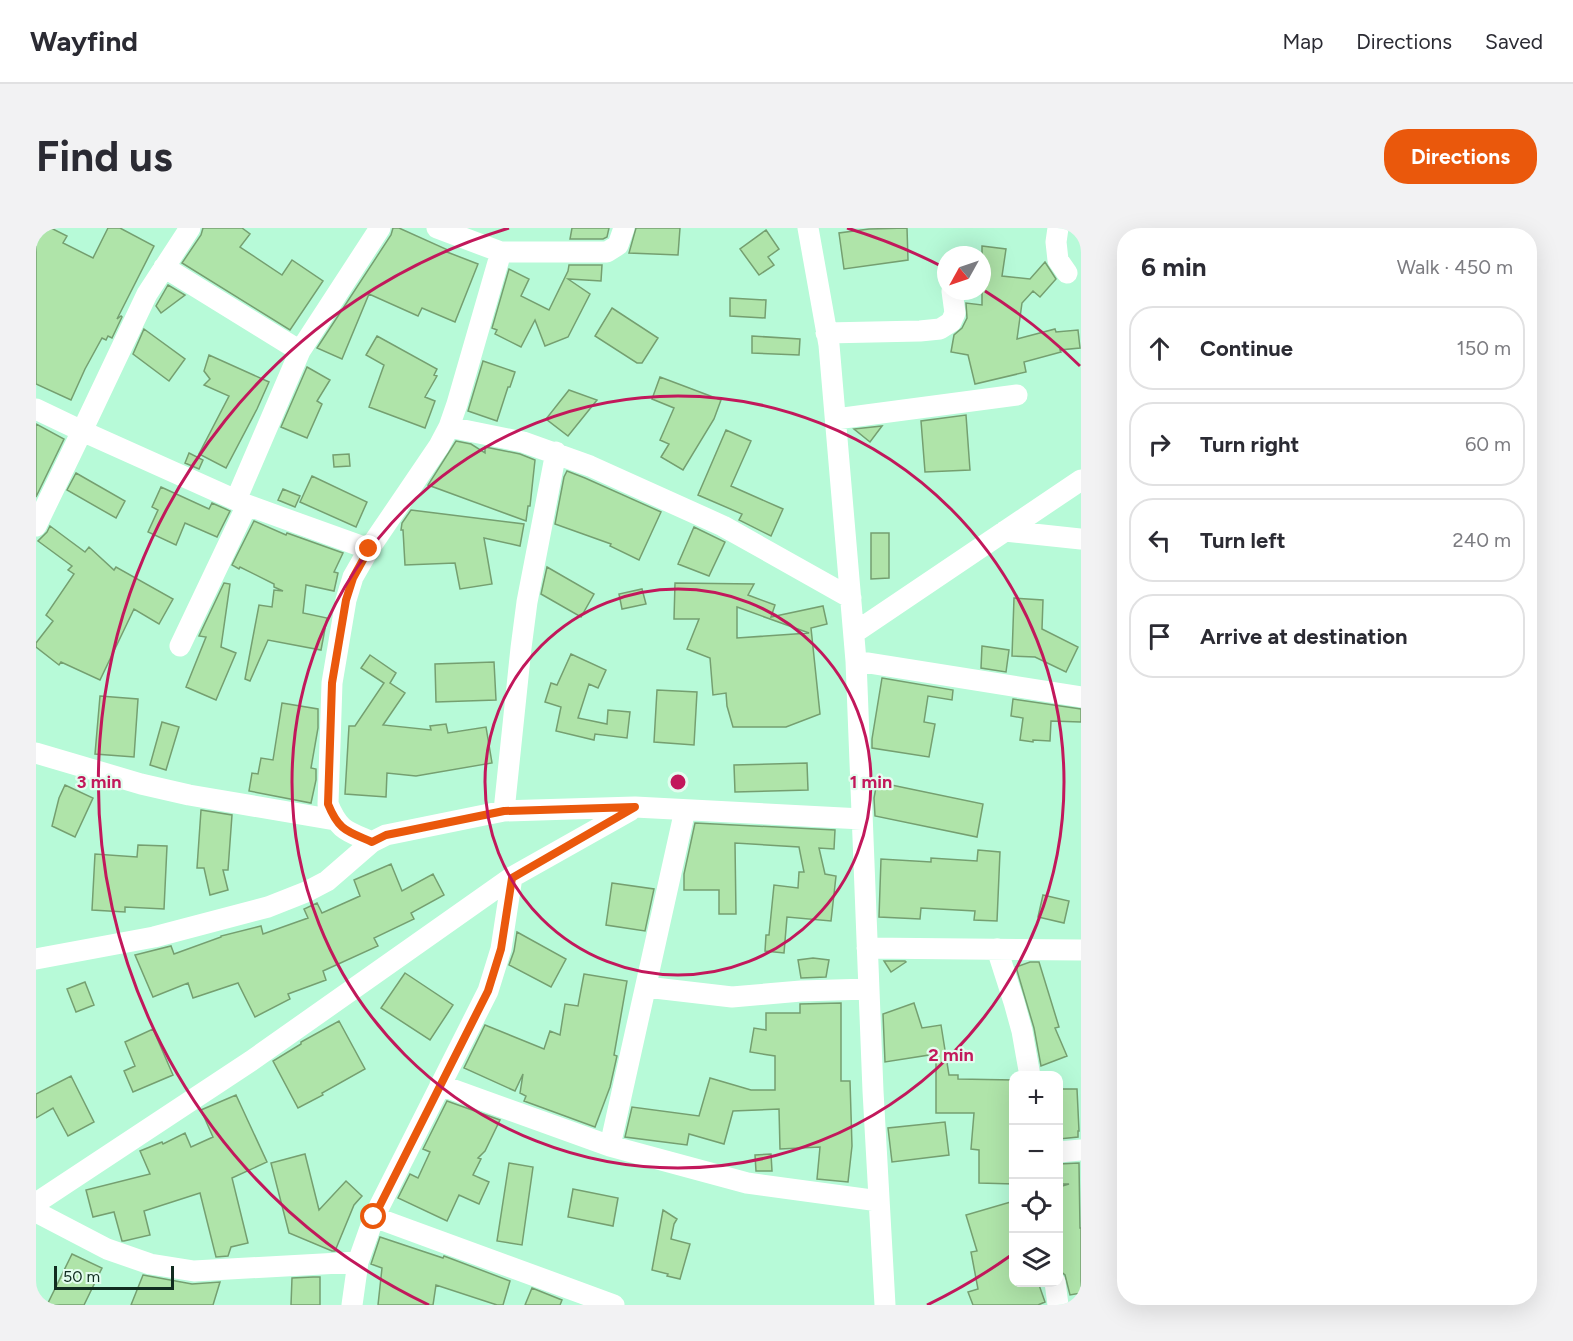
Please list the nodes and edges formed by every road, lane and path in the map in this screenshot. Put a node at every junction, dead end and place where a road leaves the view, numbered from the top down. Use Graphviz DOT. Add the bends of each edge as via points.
graph roads {
  1 [pos="190,228"];
  2 [pos="380,228"];
  3 [pos="437,228"];
  4 [pos="624,228"];
  5 [pos="808,228"];
  6 [pos="1058,228"];
  7 [pos="501,252"];
  8 [pos="164,267"];
  9 [pos="1067,273"];
  10 [pos="953,300"];
  11 [pos="826,333"];
  12 [pos="300,351"];
  13 [pos="1017,395"];
  14 [pos="36,409"];
  15 [pos="836,419"];
  16 [pos="449,427"];
  17 [pos="82,431"];
  18 [pos="556,452"];
  19 [pos="1081,480"];
  20 [pos="242,502"];
  21 [pos="36,526"];
  22 [pos="1005,531"];
  23 [pos="1081,539"];
  24 [pos="369,549"];
  25 [pos="851,598"];
  26 [pos="854,633"];
  27 [pos="180,646"];
  28 [pos="856,661"];
  29 [pos="1081,697"];
  30 [pos="36,753"];
  31 [pos="635,807"];
  32 [pos="685,810"];
  33 [pos="504,811"];
  34 [pos="862,819"];
  35 [pos="335,820"];
  36 [pos="372,842"];
  37 [pos="512,878"];
  38 [pos="867,948"];
  39 [pos="997,949"];
  40 [pos="1081,950"];
  41 [pos="36,960"];
  42 [pos="646,987"];
  43 [pos="868,989"];
  44 [pos="1029,1071"];
  45 [pos="440,1085"];
  46 [pos="610,1146"];
  47 [pos="1081,1150"];
  48 [pos="1063,1152"];
  49 [pos="879,1201"];
  50 [pos="36,1203"];
  51 [pos="36,1212"];
  52 [pos="374,1217"];
  53 [pos="358,1262"];
  54 [pos="1056,1287"];
  55 [pos="352,1305"];
  56 [pos="614,1305"];
  57 [pos="885,1305"];
  58 [pos="1058,1305"];
  1 -- 8 [label="street"];
  2 -- 12 [label="street"];
  3 -- 7 [label="street"];
  4 -- 7 [label="street" via="618,245 607,252"];
  5 -- 11 [label="street"];
  6 -- 9 [label="street" via="1058,260"];
  7 -- 16 [label="street"];
  8 -- 12 [label="street"];
  8 -- 17 [label="street" via="147,294"];
  10 -- 11 [label="street" via="955,313 951,322 940,328"];
  11 -- 15 [label="street"];
  12 -- 20 [label="street"];
  13 -- 15 [label="street"];
  14 -- 17 [label="street"];
  15 -- 25 [label="street"];
  16 -- 18 [label="street"];
  16 -- 24 [label="street"];
  17 -- 20 [label="street"];
  17 -- 21 [label="street"];
  18 -- 25 [label="street" via="723,526"];
  18 -- 33 [label="street" via="527,602"];
  19 -- 22 [label="street"];
  20 -- 24 [label="street"];
  20 -- 27 [label="street"];
  22 -- 23 [label="street"];
  22 -- 26 [label="street"];
  24 -- 35 [label="street" via="346,600 332,683 328,804"];
  25 -- 26 [label="street"];
  26 -- 28 [label="street"];
  28 -- 29 [label="street"];
  28 -- 34 [label="street"];
  30 -- 35 [label="street" via="189,795"];
  31 -- 32 [label="street"];
  31 -- 33 [label="street"];
  31 -- 37 [label="street"];
  32 -- 34 [label="street"];
  32 -- 42 [label="street"];
  33 -- 36 [label="street" via="386,835"];
  34 -- 38 [label="street"];
  35 -- 36 [label="street" via="345,830"];
  36 -- 41 [label="street" via="327,881 268,907 154,938"];
  37 -- 45 [label="street" via="501,949 488,991"];
  37 -- 50 [label="street" via="251,1061"];
  38 -- 39 [label="street"];
  38 -- 43 [label="street"];
  39 -- 40 [label="street"];
  39 -- 44 [label="street" via="1022,1031"];
  42 -- 43 [label="street" via="732,997"];
  42 -- 46 [label="street"];
  43 -- 49 [label="street"];
  45 -- 46 [label="street"];
  45 -- 52 [label="street"];
  46 -- 49 [label="street" via="747,1183"];
  47 -- 48 [label="street"];
  49 -- 57 [label="street"];
  51 -- 53 [label="street" via="107,1249 172,1268 194,1271"];
  52 -- 53 [label="street"];
  52 -- 56 [label="street"];
  53 -- 55 [label="street"];
  54 -- 58 [label="street"];
}
